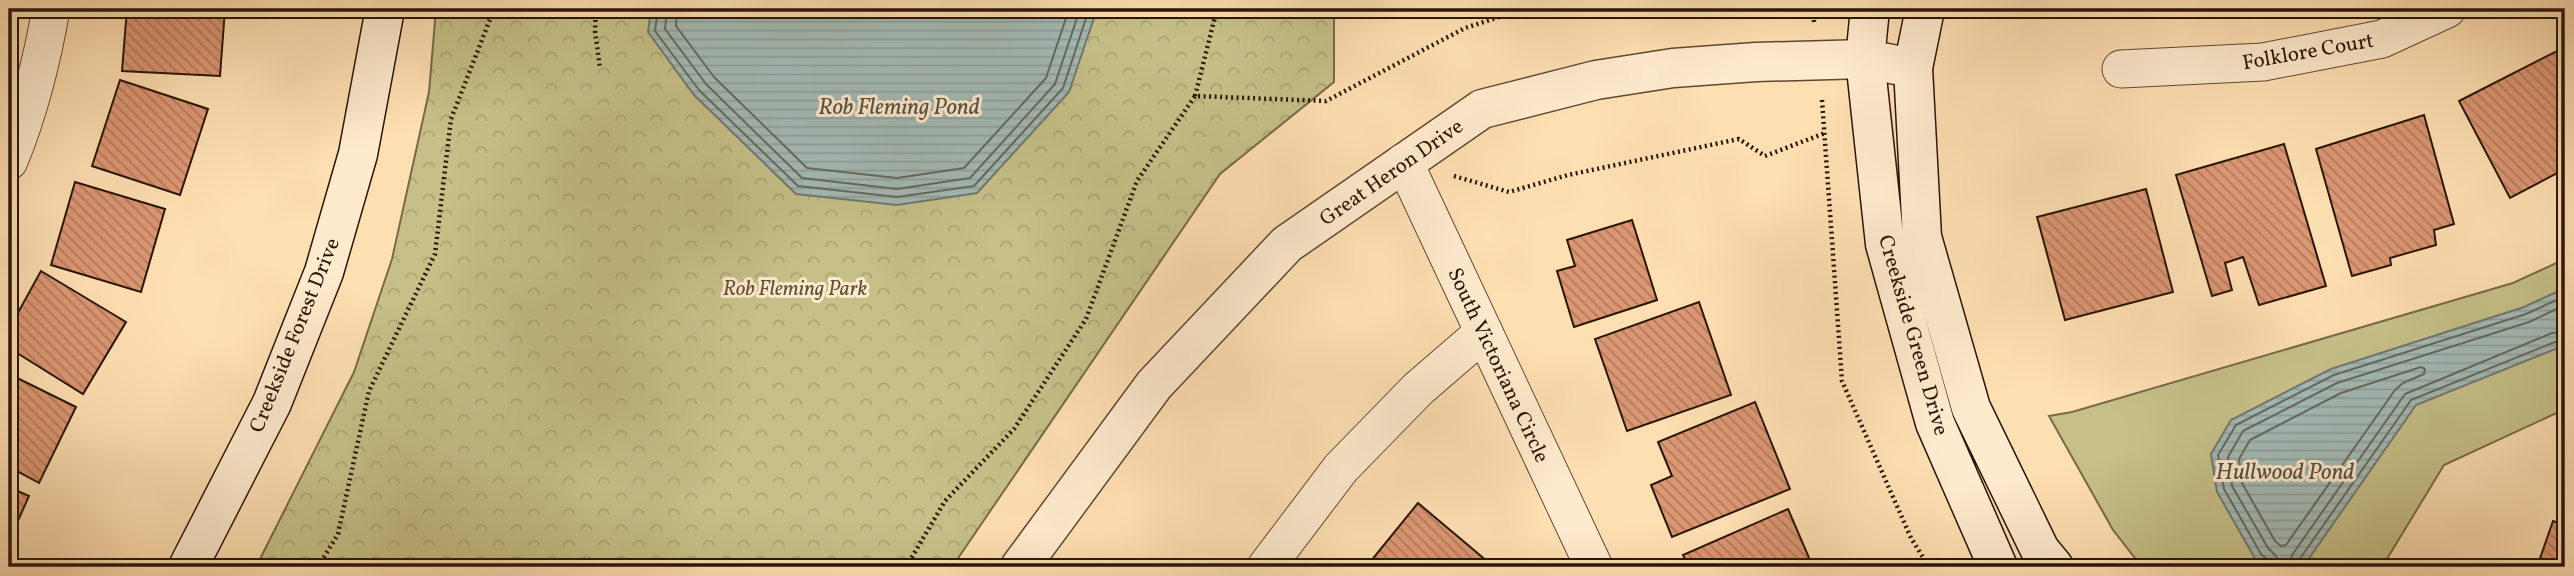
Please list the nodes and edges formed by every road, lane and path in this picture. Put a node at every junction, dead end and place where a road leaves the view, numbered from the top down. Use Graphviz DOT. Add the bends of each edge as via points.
graph roads {
  1 [pos="51,9"];
  2 [pos="385,9"];
  3 [pos="494,9"];
  4 [pos="596,9"];
  5 [pos="1217,9"];
  6 [pos="1524,9"];
  7 [pos="1813,9"];
  8 [pos="1870,9"];
  9 [pos="1925,9"];
  10 [pos="2447,9"];
  11 [pos="1865,59"];
  12 [pos="1818,61"];
  13 [pos="600,68"];
  14 [pos="1913,68"];
  15 [pos="2121,69"];
  16 [pos="1195,96"];
  17 [pos="1825,133"];
  18 [pos="9,161"];
  19 [pos="1404,162"];
  20 [pos="1484,332"];
  21 [pos="188,567"];
  22 [pos="318,567"];
  23 [pos="906,567"];
  24 [pos="1020,567"];
  25 [pos="1266,567"];
  26 [pos="1594,567"];
  27 [pos="1929,567"];
  28 [pos="1998,567"];
  29 [pos="2054,567"];
  1 -- 18 [label="street" via="44,51"];
  2 -- 21 [label="main road, Creekside Forest Drive" via="358,154 324,272 272,403"];
  3 -- 22 [label="path" via="451,119 435,254 369,391 338,534"];
  4 -- 13 [label="path"];
  5 -- 16 [label="path"];
  6 -- 16 [label="path" via="1465,28 1326,101"];
  7 -- 12 [label="path"];
  8 -- 11 [label="main road, Creekside Green Drive"];
  9 -- 14 [label="main road, Creekside Green Drive"];
  10 -- 15 [label="street, Folklore Court" via="2382,39 2263,62"];
  11 -- 12 [label="main road, Great Heron Drive"];
  11 -- 14 [label="main road, Great Heron Drive"];
  11 -- 28 [label="main road, Creekside Green Drive" via="1885,244 1935,423"];
  12 -- 17 [label="path"];
  12 -- 19 [label="main road, Great Heron Drive" via="1673,68 1596,80 1482,110"];
  14 -- 29 [label="main road, Creekside Green Drive" via="1925,249 1970,408 2040,550"];
  16 -- 23 [label="path" via="1137,181 1086,318 1014,429 945,501"];
  17 -- 19 [label="path" via="1765,156 1739,139 1509,192"];
  17 -- 27 [label="path" via="1842,380 1911,538"];
  19 -- 20 [label="street, South Victoriana Circle"];
  19 -- 24 [label="main road, Great Heron Drive" via="1287,244 1154,385"];
  20 -- 25 [label="street" via="1418,388 1341,468"];
  20 -- 26 [label="street, South Victoriana Circle"];
}
